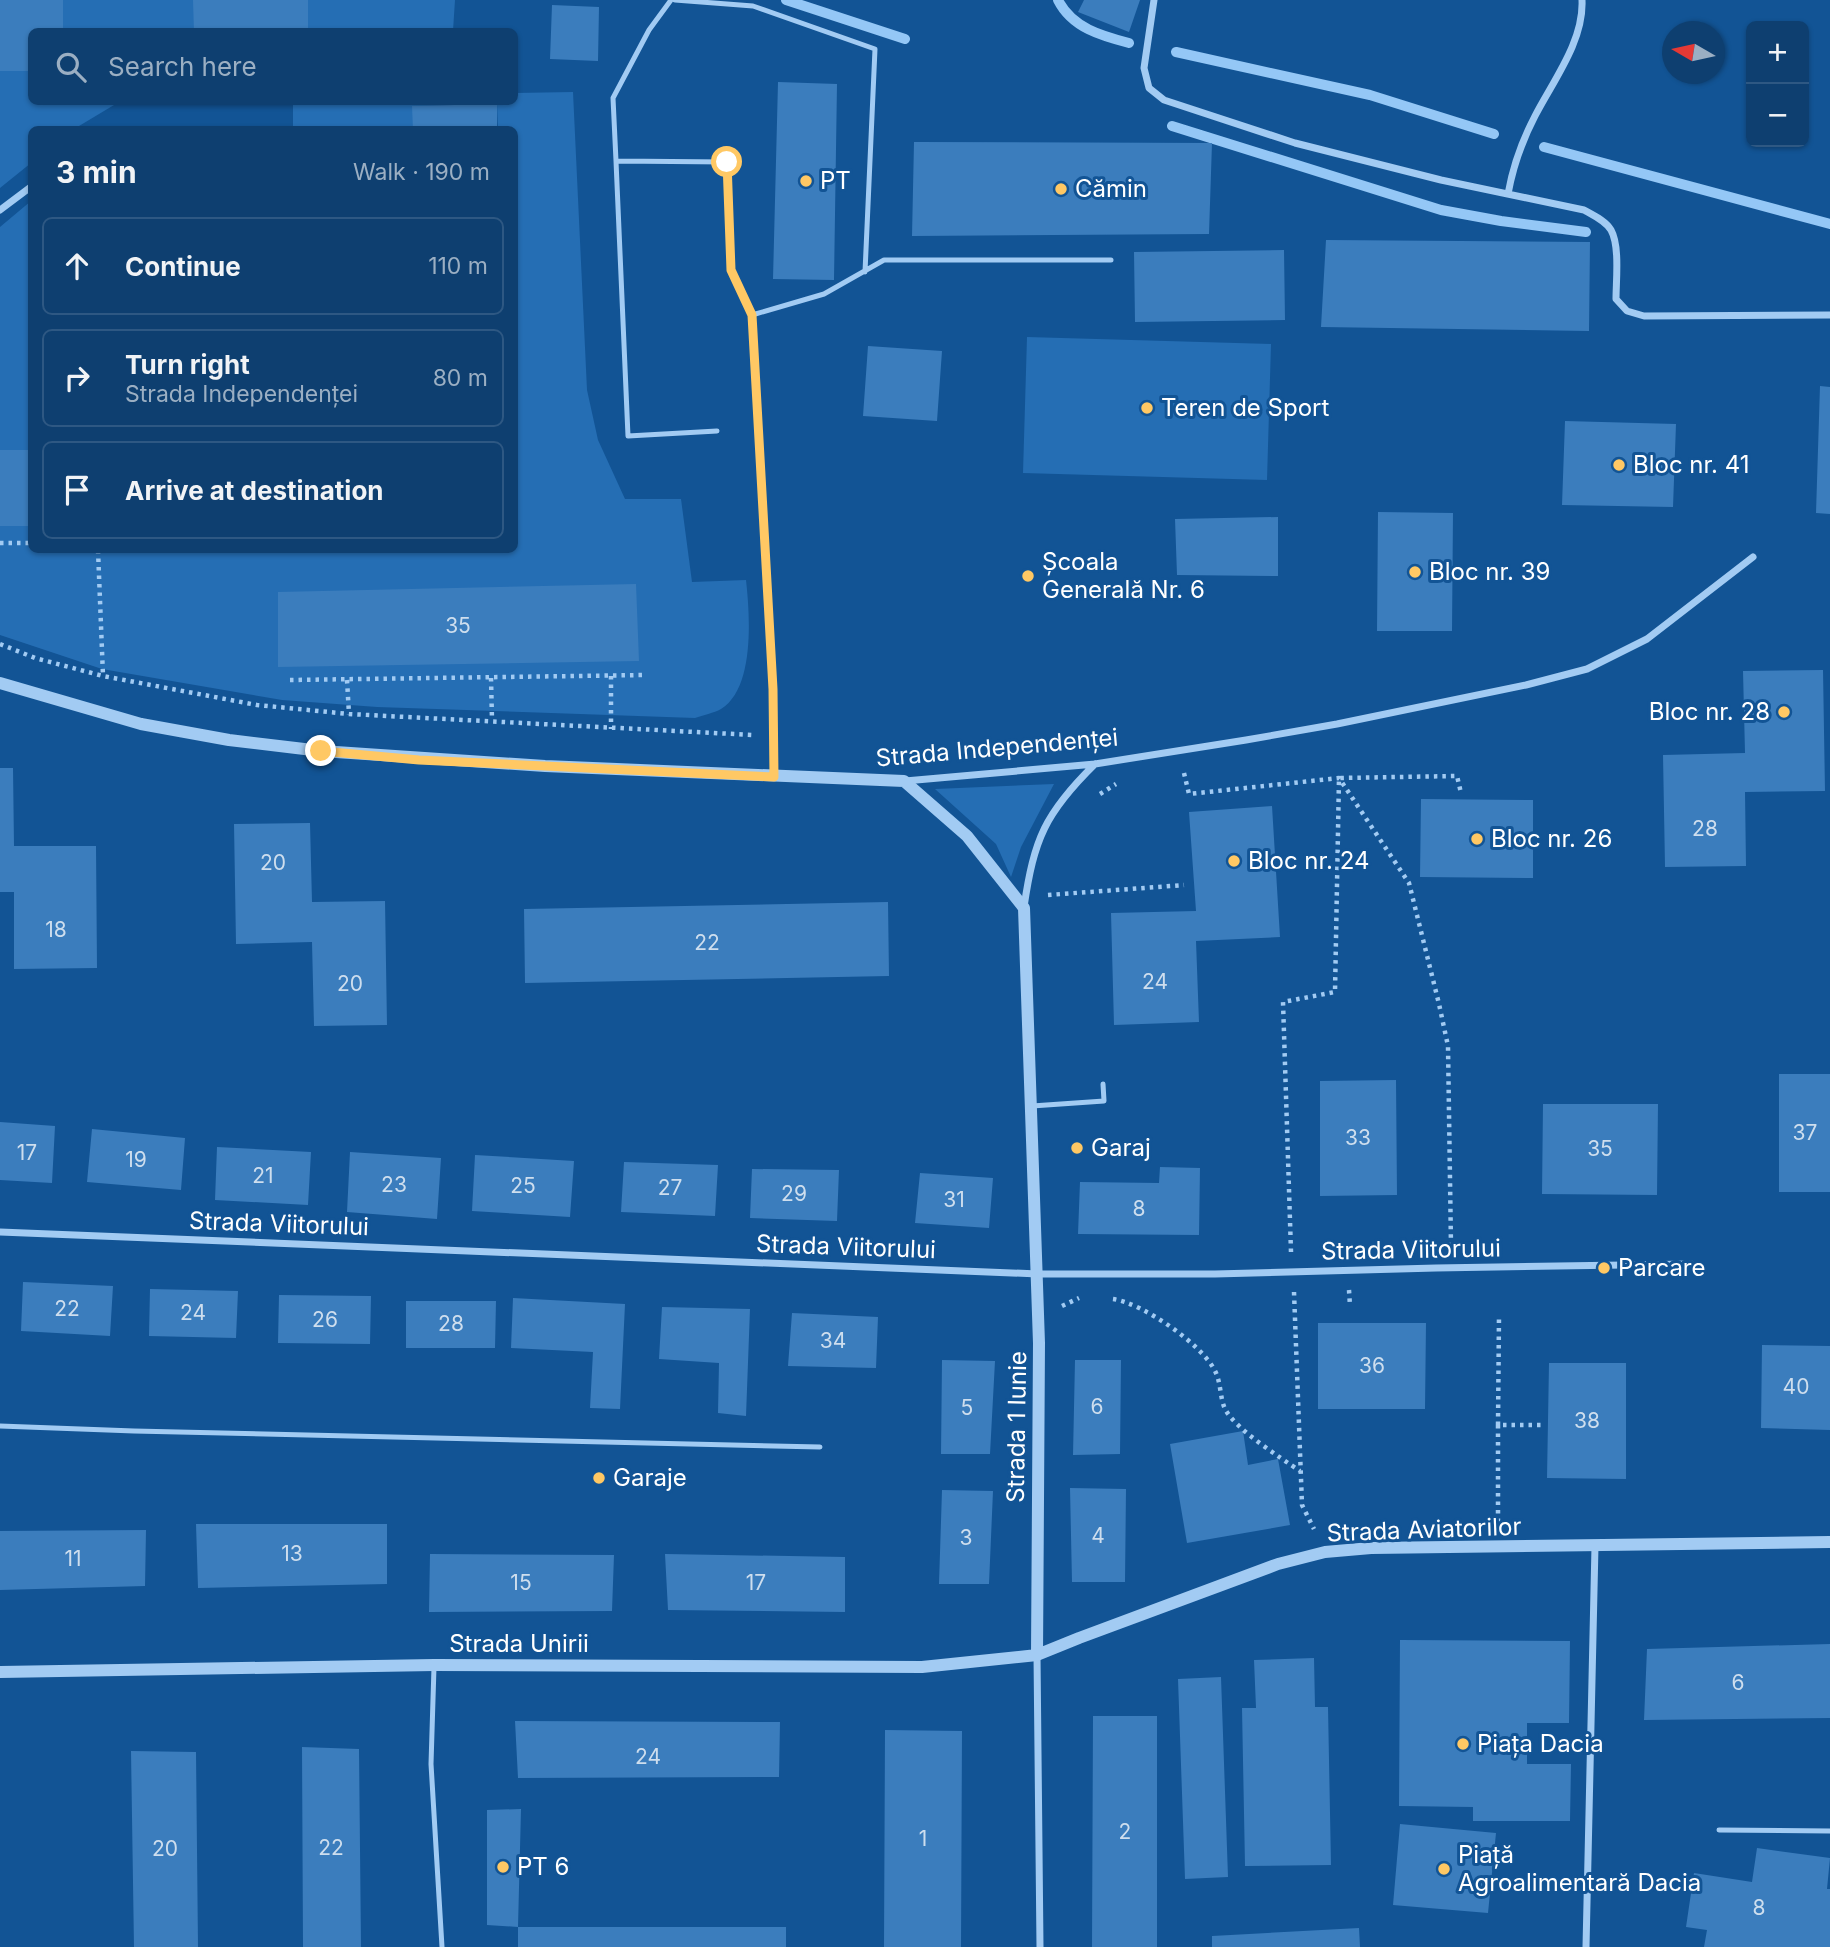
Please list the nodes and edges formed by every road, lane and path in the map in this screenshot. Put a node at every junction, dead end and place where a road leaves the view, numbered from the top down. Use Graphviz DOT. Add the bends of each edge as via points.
graph roads {
  1 [pos="673,0"];
  2 [pos="1154,0"];
  3 [pos="1581,0"];
  4 [pos="616,161"];
  5 [pos="28,189"];
  6 [pos="1508,194"];
  7 [pos="0,210"];
  8 [pos="1111,260"];
  9 [pos="865,272"];
  10 [pos="752,315"];
  11 [pos="1830,315"];
  12 [pos="717,431"];
  13 [pos="0,543"];
  14 [pos="28,543"];
  15 [pos="98,553"];
  16 [pos="1753,557"];
  17 [pos="0,644"];
  18 [pos="646,675"];
  19 [pos="103,676"];
  20 [pos="611,676"];
  21 [pos="491,678"];
  22 [pos="290,680"];
  23 [pos="347,680"];
  24 [pos="0,683"];
  25 [pos="349,714"];
  26 [pos="492,720"];
  27 [pos="611,729"];
  28 [pos="773,736"];
  29 [pos="1179,749"];
  30 [pos="1095,764"];
  31 [pos="774,777"];
  32 [pos="1339,778"];
  33 [pos="1122,780"];
  34 [pos="904,781"];
  35 [pos="1461,793"];
  36 [pos="1098,796"];
  37 [pos="1048,885"];
  38 [pos="1184,885"];
  39 [pos="1024,908"];
  40 [pos="1103,1084"];
  41 [pos="1032,1106"];
  42 [pos="0,1232"];
  43 [pos="1691,1264"];
  44 [pos="1451,1268"];
  45 [pos="1292,1272"];
  46 [pos="1038,1274"];
  47 [pos="1091,1298"];
  48 [pos="1103,1299"];
  49 [pos="1060,1307"];
  50 [pos="1499,1315"];
  51 [pos="1498,1425"];
  52 [pos="1544,1425"];
  53 [pos="0,1426"];
  54 [pos="820,1447"];
  55 [pos="1300,1471"];
  56 [pos="1830,1542"];
  57 [pos="1595,1546"];
  58 [pos="1499,1547"];
  59 [pos="1325,1552"];
  60 [pos="1037,1656"];
  61 [pos="434,1665"];
  62 [pos="0,1672"];
  63 [pos="1719,1830"];
  64 [pos="1830,1831"];
  65 [pos="442,1947"];
  66 [pos="1040,1947"];
  67 [pos="1586,1947"];
  1 -- 4 [label="lane" via="649,30 613,98"];
  1 -- 9 [label="lane" via="753,6 875,49"];
  2 -- 6 [label="street" via="1144,68 1149,88 1164,100 1295,143"];
  3 -- 6 [label="street" via="1582,14 1568,54 1514,161"];
  4 -- 10 [label="lane" via="727,162 731,270"];
  4 -- 12 [label="lane" via="628,436"];
  5 -- 7 [label="street"];
  6 -- 11 [label="street" via="1584,210 1600,219 1612,231 1616,299 1627,311 1644,316"];
  8 -- 9 [label="lane" via="884,260"];
  9 -- 10 [label="lane" via="824,294"];
  10 -- 28 [label="lane"];
  13 -- 14 [label="path"];
  15 -- 19 [label="path"];
  16 -- 29 [label="street, Strada Independenței" via="1647,639 1587,669 1337,724"];
  17 -- 19 [label="path"];
  18 -- 20 [label="path"];
  19 -- 25 [label="path" via="257,705"];
  20 -- 21 [label="path"];
  20 -- 27 [label="path"];
  21 -- 23 [label="path"];
  21 -- 26 [label="path"];
  22 -- 23 [label="path"];
  23 -- 25 [label="path"];
  24 -- 31 [label="street, Strada Independenței" via="141,724 229,740 419,760"];
  25 -- 26 [label="path"];
  26 -- 27 [label="path"];
  27 -- 28 [label="path"];
  28 -- 31 [label="lane"];
  29 -- 30 [label="street, Strada Independenței"];
  29 -- 32 [label="path" via="1189,794"];
  30 -- 34 [label="street, Strada Independenței"];
  30 -- 39 [label="street, Strada 1 Iunie" via="1066,792 1045,826 1031,861"];
  31 -- 34 [label="street, Strada Independenței"];
  32 -- 35 [label="path" via="1457,776"];
  32 -- 44 [label="path" via="1409,883 1448,1046"];
  32 -- 45 [label="path" via="1335,992 1283,1002"];
  33 -- 36 [label="path"];
  34 -- 39 [label="street" via="967,836"];
  37 -- 38 [label="path" via="1045,896"];
  39 -- 41 [label="street, Strada 1 Iunie"];
  40 -- 41 [label="lane" via="1104,1101"];
  41 -- 46 [label="street, Strada 1 Iunie"];
  42 -- 46 [label="street, Strada Viitorului"];
  43 -- 44 [label="street, Strada Viitorului"];
  44 -- 45 [label="street, Strada Viitorului"];
  45 -- 46 [label="street, Strada Viitorului"];
  45 -- 55 [label="path"];
  46 -- 60 [label="street, Strada 1 Iunie"];
  47 -- 49 [label="path" via="1078,1298"];
  48 -- 55 [label="path" via="1116,1299 1158,1318 1202,1352 1216,1373 1226,1411 1255,1440"];
  50 -- 51 [label="path"];
  51 -- 52 [label="path"];
  51 -- 58 [label="path"];
  53 -- 54 [label="lane"];
  55 -- 59 [label="path" via="1301,1504"];
  56 -- 57 [label="street, Strada Aviatorilor"];
  57 -- 58 [label="street, Strada Aviatorilor"];
  57 -- 67 [label="street"];
  58 -- 59 [label="street, Strada Aviatorilor"];
  59 -- 60 [label="street, Strada Aviatorilor" via="1278,1564"];
  60 -- 61 [label="street, Strada Unirii" via="922,1667"];
  60 -- 66 [label="street, Strada 1 Iunie"];
  61 -- 62 [label="street, Strada Unirii"];
  61 -- 65 [label="lane" via="431,1764"];
  63 -- 64 [label="lane"];
}
